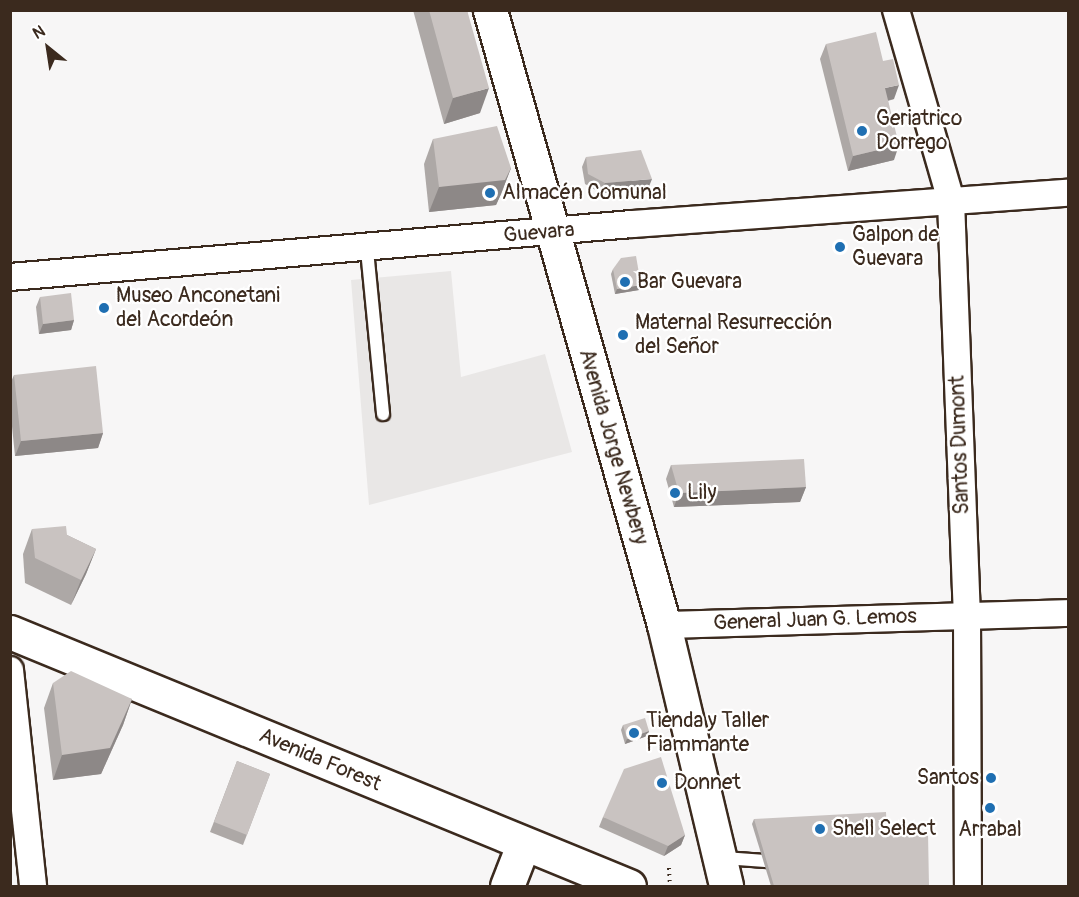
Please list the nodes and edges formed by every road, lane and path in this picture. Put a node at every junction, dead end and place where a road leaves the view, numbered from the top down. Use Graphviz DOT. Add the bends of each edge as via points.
graph roads {
  1 [pos="490,10"];
  2 [pos="896,10"];
  3 [pos="1068,194"];
  4 [pos="951,201"];
  5 [pos="551,232"];
  6 [pos="367,250"];
  7 [pos="10,278"];
  8 [pos="383,414"];
  9 [pos="1068,613"];
  10 [pos="967,615"];
  11 [pos="664,625"];
  12 [pos="10,632"];
  13 [pos="10,670"];
  14 [pos="523,844"];
  15 [pos="792,863"];
  16 [pos="669,868"];
  17 [pos="724,872"];
  18 [pos="33,886"];
  19 [pos="507,886"];
  20 [pos="630,886"];
  21 [pos="670,886"];
  22 [pos="968,886"];
  1 -- 5 [label="main road, Avenida Jorge Newbery"];
  2 -- 4 [label="street, Santos Dumont"];
  3 -- 4 [label="street, Guevara"];
  4 -- 5 [label="street, Guevara"];
  4 -- 10 [label="street, Santos Dumont"];
  5 -- 6 [label="street, Guevara"];
  5 -- 11 [label="main road, Avenida Jorge Newbery"];
  6 -- 7 [label="street, Guevara"];
  6 -- 8 [label="lane"];
  9 -- 10 [label="street, General Juan G. Lemos"];
  10 -- 11 [label="street, General Juan G. Lemos"];
  10 -- 22 [label="street, Santos Dumont"];
  11 -- 17 [label="main road, Avenida Jorge Newbery"];
  12 -- 14 [label="main road, Avenida Forest"];
  13 -- 18 [label="street"];
  14 -- 19 [label="main road"];
  14 -- 20 [label="main road, Avenida Forest"];
  15 -- 17 [label="lane"];
  16 -- 21 [label="path"];
}
